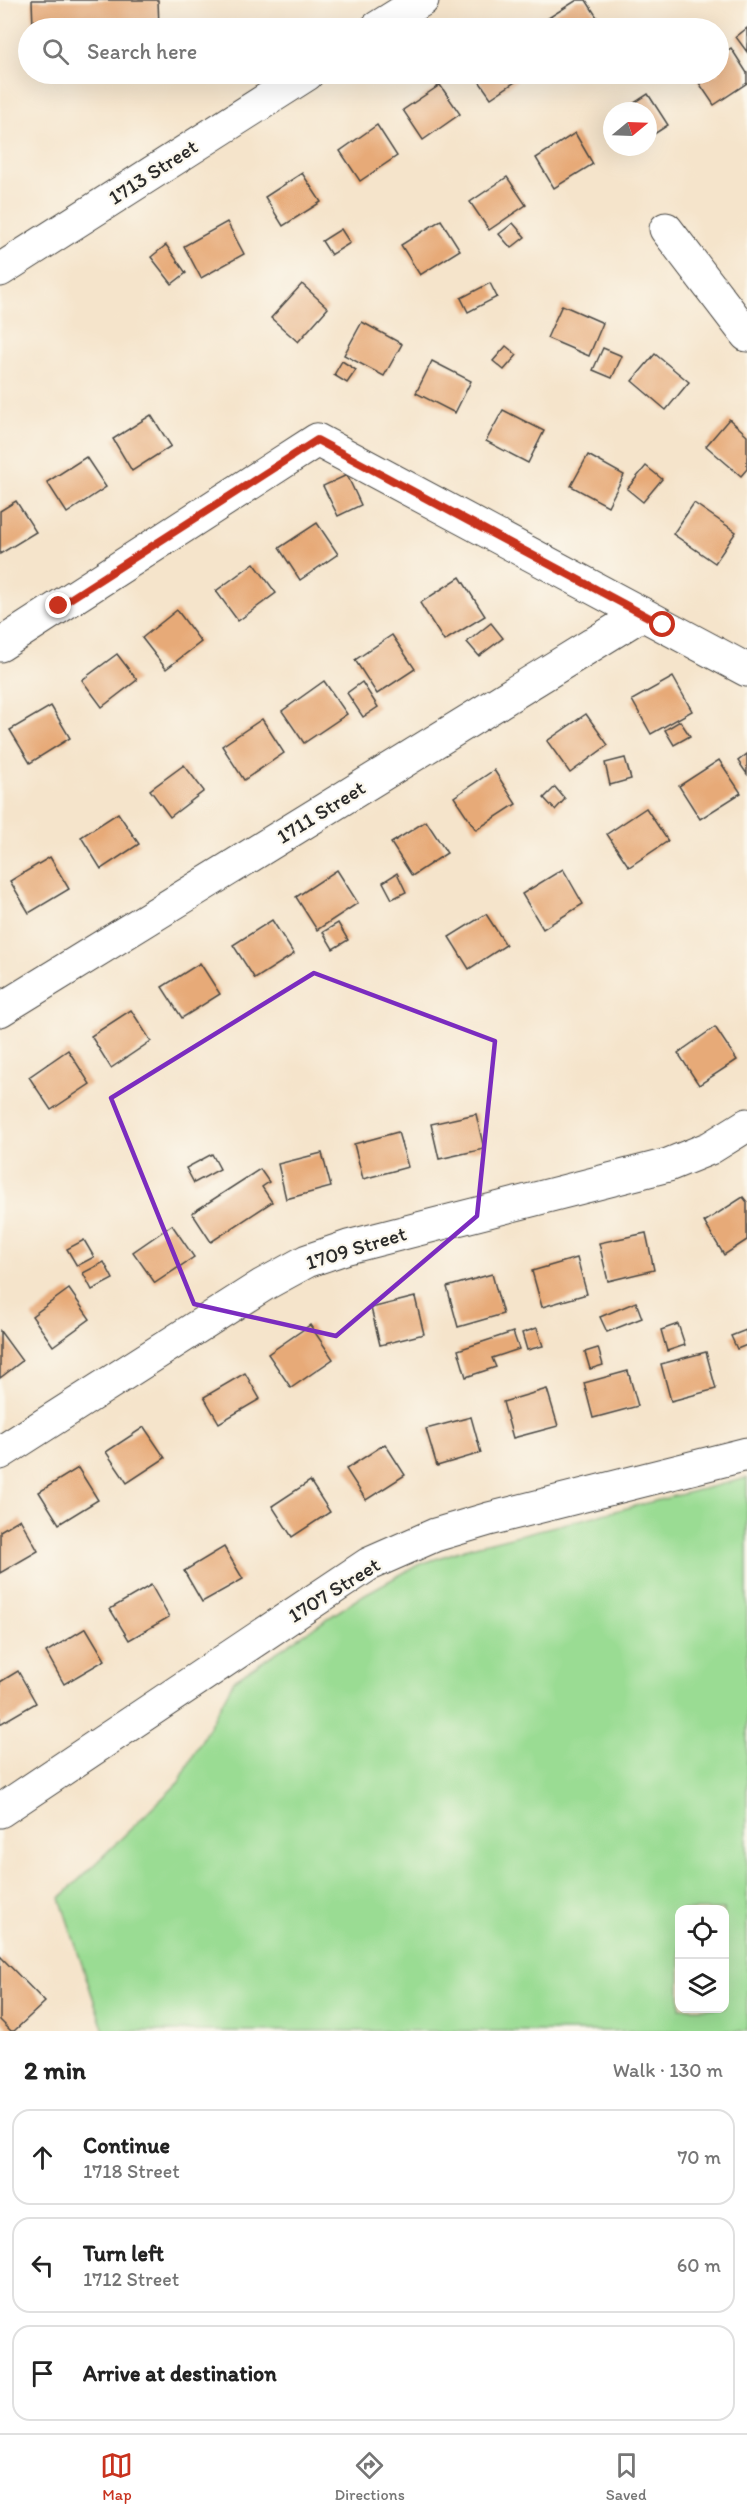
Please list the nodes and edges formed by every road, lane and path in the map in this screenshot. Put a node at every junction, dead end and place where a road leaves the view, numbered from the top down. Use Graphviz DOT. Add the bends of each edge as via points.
graph roads {
  1 [pos="422,0"];
  2 [pos="393,18"];
  3 [pos="291,84"];
  4 [pos="666,229"];
  5 [pos="0,270"];
  6 [pos="747,335"];
  7 [pos="642,614"];
  8 [pos="0,645"];
  9 [pos="747,670"];
  10 [pos="0,1010"];
  11 [pos="747,1125"];
  12 [pos="0,1453"];
  13 [pos="747,1454"];
  14 [pos="0,1811"];
  1 -- 2 [label="street"];
  3 -- 5 [label="street, 1713 Street"];
  4 -- 6 [label="street"];
  7 -- 8 [label="street" via="317,440"];
  7 -- 9 [label="street"];
  7 -- 10 [label="street, 1711 Street"];
  11 -- 12 [label="street, 1709 Street" via="710,1148 668,1165 307,1261"];
  13 -- 14 [label="street, 1707 Street" via="489,1519 435,1536 369,1564"];
}
